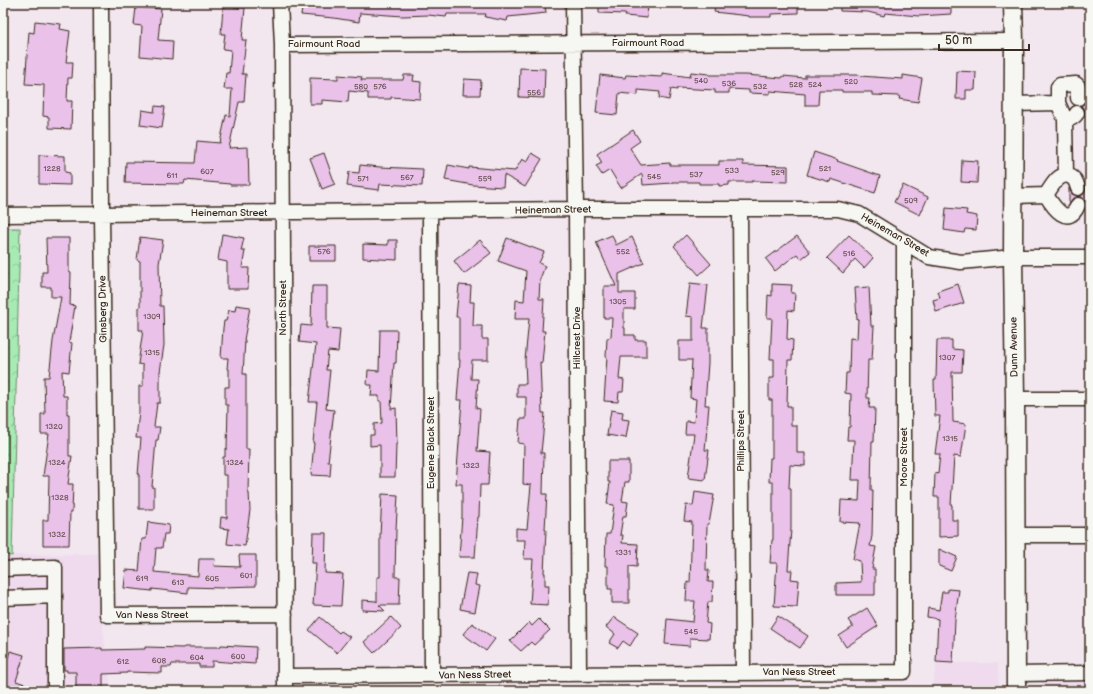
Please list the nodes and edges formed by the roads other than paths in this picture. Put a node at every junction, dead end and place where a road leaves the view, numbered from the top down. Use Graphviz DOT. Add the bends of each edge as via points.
graph roads {
  1 [pos="101,3"];
  2 [pos="280,3"];
  3 [pos="573,3"];
  4 [pos="1013,3"];
  5 [pos="1014,41"];
  6 [pos="574,43"];
  7 [pos="282,45"];
  8 [pos="1078,98"];
  9 [pos="1058,103"];
  10 [pos="1014,104"];
  11 [pos="1066,175"];
  12 [pos="1078,188"];
  13 [pos="1046,195"];
  14 [pos="1013,196"];
  15 [pos="1078,205"];
  16 [pos="576,209"];
  17 [pos="740,209"];
  18 [pos="430,211"];
  19 [pos="282,213"];
  20 [pos="102,214"];
  21 [pos="3,216"];
  22 [pos="904,242"];
  23 [pos="1013,257"];
  24 [pos="1090,257"];
  25 [pos="1015,399"];
  26 [pos="1090,399"];
  27 [pos="1015,535"];
  28 [pos="1090,535"];
  29 [pos="3,569"];
  30 [pos="55,596"];
  31 [pos="3,598"];
  32 [pos="285,614"];
  33 [pos="107,615"];
  34 [pos="743,672"];
  35 [pos="904,672"];
  36 [pos="1090,673"];
  37 [pos="579,674"];
  38 [pos="432,675"];
  39 [pos="285,676"];
  40 [pos="1016,682"];
  41 [pos="55,691"];
  42 [pos="285,691"];
  1 -- 20 [label="street, Ginsberg Drive"];
  2 -- 7 [label="street, North Street"];
  3 -- 6 [label="street, Hillcrest Drive"];
  4 -- 5 [label="main road, Dunn Avenue"];
  5 -- 6 [label="street, Fairmount Road"];
  5 -- 10 [label="main road, Dunn Avenue"];
  6 -- 7 [label="street, Fairmount Road"];
  6 -- 16 [label="street, Hillcrest Drive"];
  7 -- 19 [label="street, North Street"];
  8 -- 9 [label="street" via="1076,84 1060,85"];
  9 -- 10 [label="street"];
  9 -- 11 [label="street" via="1071,116"];
  10 -- 14 [label="main road, Dunn Avenue"];
  11 -- 12 [label="street" via="1072,177"];
  11 -- 13 [label="street" via="1061,176"];
  13 -- 14 [label="street"];
  13 -- 15 [label="street" via="1053,206 1064,215 1073,214"];
  14 -- 23 [label="main road, Dunn Avenue"];
  16 -- 17 [label="street, Heineman Street"];
  16 -- 18 [label="street, Heineman Street"];
  16 -- 37 [label="street, Hillcrest Drive"];
  17 -- 22 [label="street, Heineman Street" via="838,209 859,214"];
  17 -- 34 [label="street, Phillips Street"];
  18 -- 19 [label="street, Heineman Street"];
  18 -- 38 [label="street, Eugene Black Street"];
  19 -- 20 [label="street, Heineman Street"];
  19 -- 32 [label="street, North Street"];
  20 -- 21 [label="street, Heineman Street"];
  20 -- 33 [label="street, Ginsberg Drive"];
  22 -- 23 [label="street, Heineman Street" via="929,257 961,262"];
  22 -- 35 [label="street, Moore Street"];
  23 -- 24 [label="street, Heineman Street"];
  23 -- 25 [label="main road, Dunn Avenue"];
  25 -- 26 [label="street"];
  25 -- 27 [label="main road, Dunn Avenue"];
  27 -- 28 [label="street"];
  27 -- 40 [label="main road, Dunn Avenue"];
  29 -- 30 [label="street" via="56,567"];
  30 -- 31 [label="street"];
  30 -- 41 [label="street"];
  32 -- 33 [label="street, Van Ness Street"];
  32 -- 39 [label="street"];
  34 -- 35 [label="street, Van Ness Street"];
  34 -- 37 [label="street, Van Ness Street"];
  36 -- 40 [label="street"];
  37 -- 38 [label="street, Van Ness Street"];
  38 -- 39 [label="street, Van Ness Street"];
  39 -- 42 [label="street"];
}
